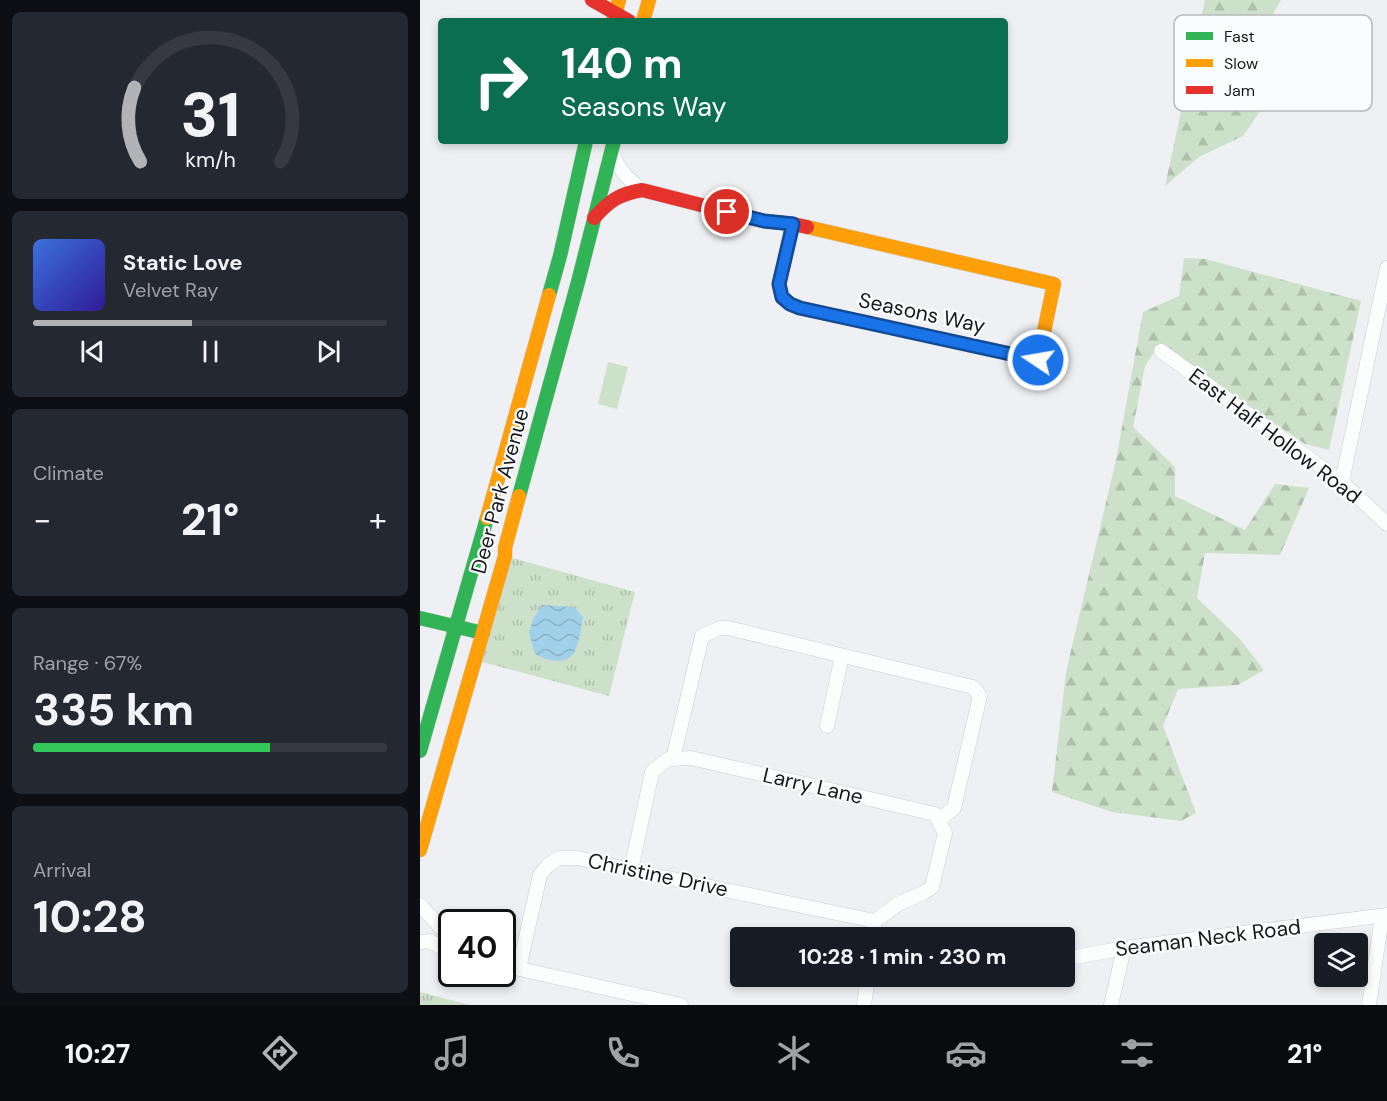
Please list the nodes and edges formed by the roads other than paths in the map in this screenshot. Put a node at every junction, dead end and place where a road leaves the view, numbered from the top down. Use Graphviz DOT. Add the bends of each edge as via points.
graph roads {
  1 [pos="592,0"];
  2 [pos="649,0"];
  3 [pos="616,12"];
  4 [pos="644,18"];
  5 [pos="585,144"];
  6 [pos="613,146"];
  7 [pos="642,190"];
  8 [pos="594,218"];
  9 [pos="793,224"];
  10 [pos="1387,268"];
  11 [pos="1161,351"];
  12 [pos="1342,482"];
  13 [pos="1387,524"];
  14 [pos="420,618"];
  15 [pos="420,630"];
  16 [pos="455,633"];
  17 [pos="483,633"];
  18 [pos="479,647"];
  19 [pos="842,656"];
  20 [pos="827,726"];
  21 [pos="420,752"];
  22 [pos="673,759"];
  23 [pos="939,820"];
  24 [pos="420,849"];
  25 [pos="631,870"];
  26 [pos="420,905"];
  27 [pos="1385,916"];
  28 [pos="875,921"];
  29 [pos="438,925"];
  30 [pos="874,927"];
  31 [pos="420,942"];
  32 [pos="438,945"];
  33 [pos="1124,948"];
  34 [pos="1075,957"];
  35 [pos="516,967"];
  36 [pos="519,968"];
  37 [pos="866,987"];
  38 [pos="681,1005"];
  39 [pos="864,1005"];
  40 [pos="1111,1005"];
  41 [pos="1369,1005"];
  1 -- 3 [label="main road"];
  2 -- 4 [label="main road"];
  5 -- 16 [label="main road, Deer Park Avenue" via="560,256"];
  6 -- 7 [label="street" via="622,173"];
  6 -- 8 [label="main road, Deer Park Avenue"];
  7 -- 8 [label="main road" via="614,198"];
  7 -- 9 [label="main road, Seasons Way" via="764,221"];
  8 -- 17 [label="main road, Deer Park Avenue"];
  9 -- 9 [label="main road, Seasons Way" via="1054,284 1038,360 790,304 782,297 779,284"];
  10 -- 12 [label="street"];
  11 -- 12 [label="street, East Half Hollow Road"];
  12 -- 13 [label="street, East Half Hollow Road"];
  14 -- 16 [label="main road"];
  15 -- 16 [label="main road"];
  16 -- 17 [label="main road"];
  16 -- 18 [label="main road"];
  16 -- 21 [label="main road, Deer Park Avenue"];
  17 -- 18 [label="main road, Deer Park Avenue"];
  18 -- 24 [label="main road, Deer Park Avenue"];
  19 -- 20 [label="street"];
  19 -- 22 [label="street" via="728,628 708,632 702,636"];
  19 -- 23 [label="street" via="973,687 980,696 954,808"];
  22 -- 23 [label="street, Larry Lane" via="691,758 916,809 935,814"];
  22 -- 25 [label="street" via="652,772"];
  23 -- 28 [label="street" via="945,833 932,887"];
  25 -- 28 [label="street, Christine Drive"];
  25 -- 36 [label="street, Christine Drive" via="578,858 559,858 548,865 540,875"];
  26 -- 29 [label="street"];
  27 -- 33 [label="street, Seaman Neck Road"];
  27 -- 41 [label="street"];
  28 -- 30 [label="street"];
  31 -- 32 [label="street"];
  33 -- 34 [label="street, Seaman Neck Road"];
  33 -- 40 [label="street"];
  35 -- 36 [label="street"];
  36 -- 38 [label="street"];
  37 -- 39 [label="street"];
}
